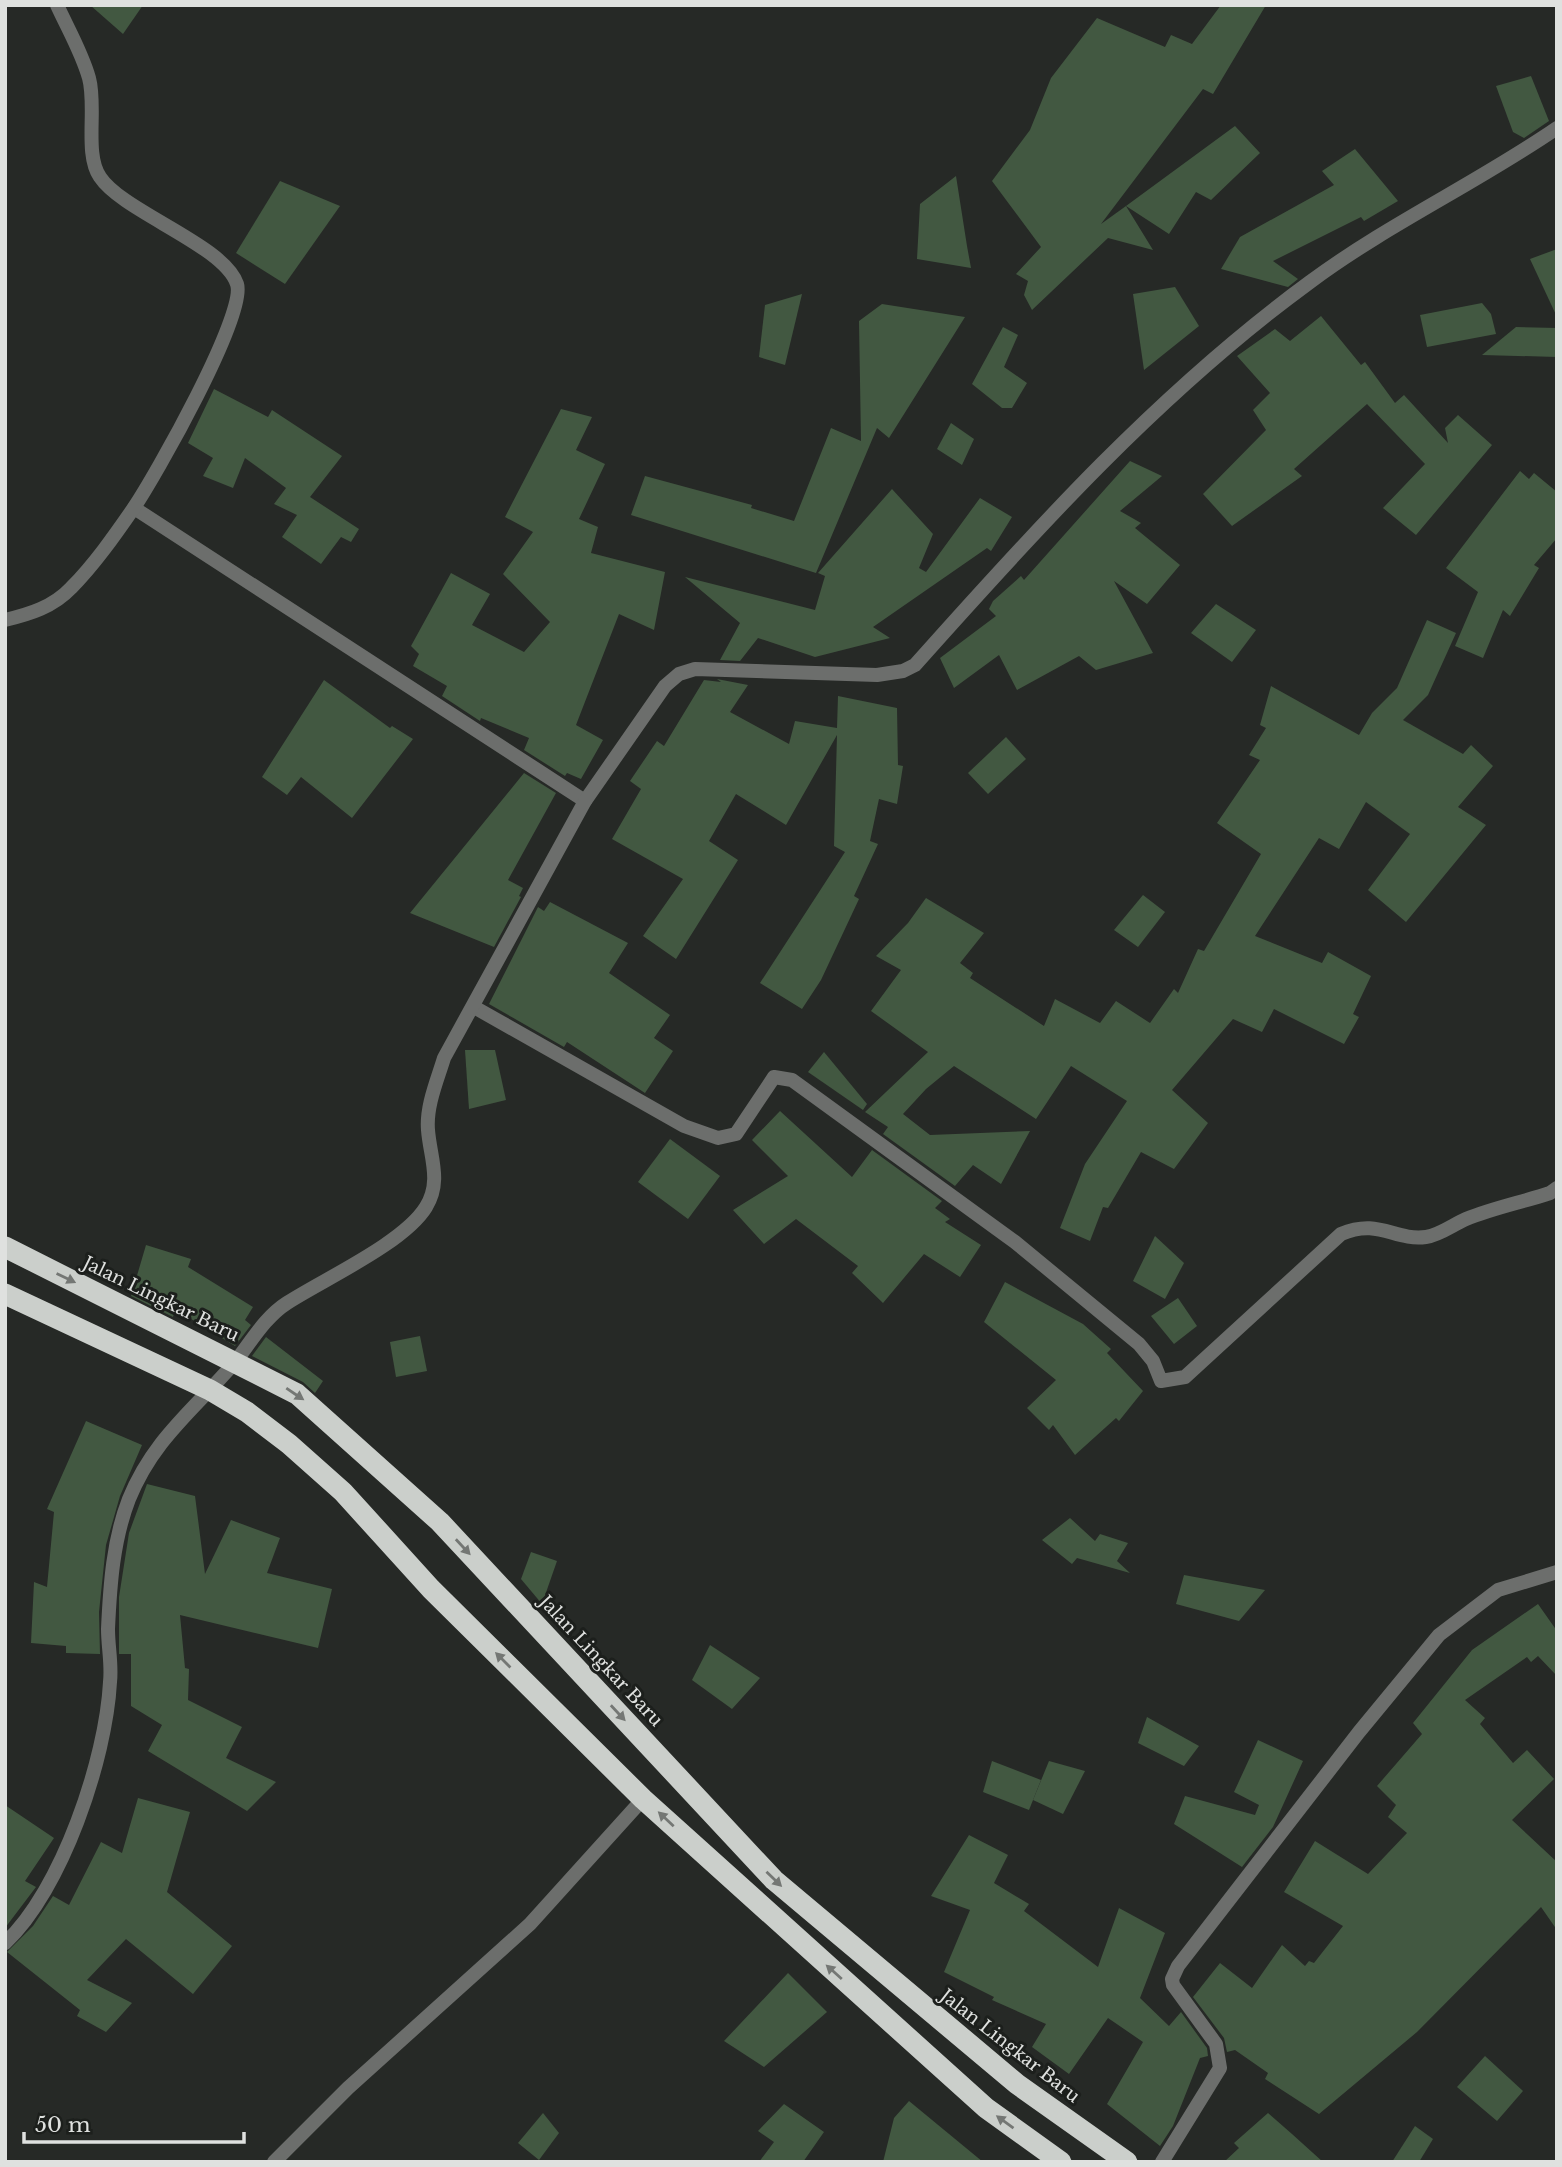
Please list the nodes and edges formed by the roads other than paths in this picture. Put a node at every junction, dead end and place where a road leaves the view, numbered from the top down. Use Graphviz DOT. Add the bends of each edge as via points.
graph roads {
  1 [pos="57,5"];
  2 [pos="1557,128"];
  3 [pos="134,508"];
  4 [pos="5,620"];
  5 [pos="584,801"];
  6 [pos="474,1006"];
  7 [pos="1557,1188"];
  8 [pos="5,1247"];
  9 [pos="5,1294"];
  10 [pos="235,1361"];
  11 [pos="209,1390"];
  12 [pos="1557,1572"];
  13 [pos="643,1799"];
  14 [pos="5,1943"];
  15 [pos="274,2162"];
  16 [pos="1060,2162"];
  17 [pos="1126,2162"];
  18 [pos="1162,2162"];
  1 -- 3 [label="street" via="90,80 93,158 99,176 110,188 193,242 229,271 237,285 237,302 211,368"];
  2 -- 5 [label="street" via="1344,259 1225,348 1082,481 915,665 877,675 685,671 665,686"];
  3 -- 4 [label="street" via="72,588 52,604"];
  3 -- 5 [label="street"];
  5 -- 6 [label="street"];
  6 -- 7 [label="street" via="684,1126 718,1138 736,1134 774,1077 792,1080 1015,1242 1139,1344 1161,1381 1185,1377 1341,1234 1377,1227 1429,1237 1467,1218"];
  6 -- 10 [label="street" via="444,1058 430,1101 428,1129 435,1189 426,1208 367,1255 284,1304"];
  8 -- 10 [label="highway, Jalan Lingkar Baru, one-way"];
  9 -- 11 [label="highway"];
  10 -- 11 [label="street"];
  10 -- 17 [label="highway, Jalan Lingkar Baru, one-way" via="297,1394 440,1522 774,1880 1017,2084"];
  13 -- 11 [label="highway, one-way" via="431,1589 343,1492 247,1412"];
  11 -- 14 [label="street" via="166,1433 128,1500 115,1543 108,1631 111,1681 101,1751 51,1876 23,1926"];
  12 -- 18 [label="street" via="1498,1590 1439,1635 1178,1966 1173,1985 1216,2044 1220,2067"];
  13 -- 15 [label="street" via="530,1924 348,2088"];
  16 -- 13 [label="highway, one-way" via="986,2108"];
}
